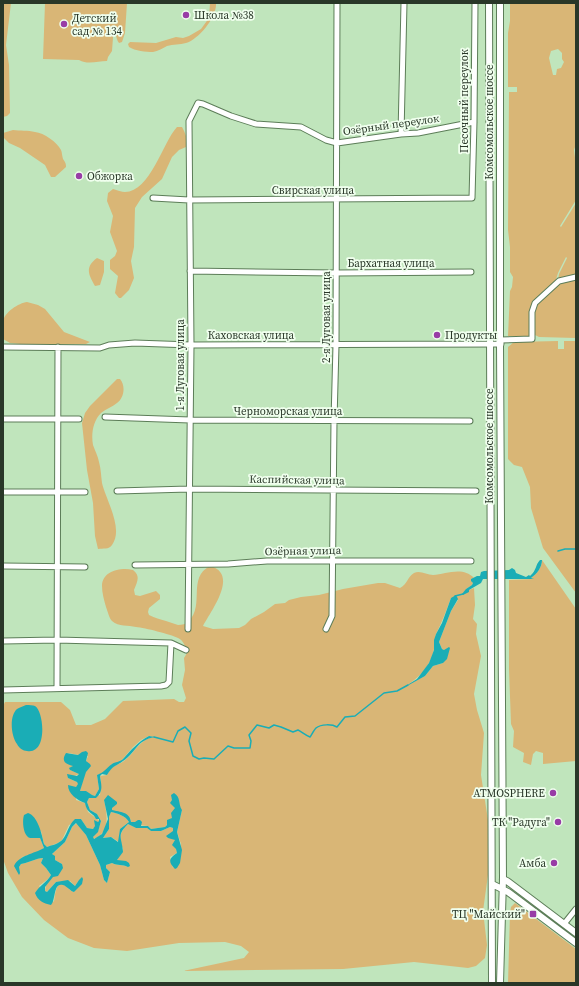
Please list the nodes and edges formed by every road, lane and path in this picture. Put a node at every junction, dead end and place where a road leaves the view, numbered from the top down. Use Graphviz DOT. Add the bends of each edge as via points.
graph roads {
  1 [pos="337,3"];
  2 [pos="404,3"];
  3 [pos="475,3"];
  4 [pos="488,3"];
  5 [pos="500,3"];
  6 [pos="198,103"];
  7 [pos="474,122"];
  8 [pos="401,134"];
  9 [pos="337,143"];
  10 [pos="153,198"];
  11 [pos="472,198"];
  12 [pos="189,200"];
  13 [pos="335,200"];
  14 [pos="190,271"];
  15 [pos="472,272"];
  16 [pos="336,273"];
  17 [pos="576,277"];
  18 [pos="500,342"];
  19 [pos="191,345"];
  20 [pos="336,345"];
  21 [pos="488,345"];
  22 [pos="3,347"];
  23 [pos="58,348"];
  24 [pos="105,417"];
  25 [pos="58,418"];
  26 [pos="3,419"];
  27 [pos="79,419"];
  28 [pos="190,420"];
  29 [pos="334,421"];
  30 [pos="470,421"];
  31 [pos="189,489"];
  32 [pos="117,491"];
  33 [pos="334,491"];
  34 [pos="473,491"];
  35 [pos="3,492"];
  36 [pos="86,492"];
  37 [pos="57,493"];
  38 [pos="333,561"];
  39 [pos="471,561"];
  40 [pos="190,564"];
  41 [pos="135,565"];
  42 [pos="3,566"];
  43 [pos="57,566"];
  44 [pos="85,567"];
  45 [pos="188,629"];
  46 [pos="326,629"];
  47 [pos="57,640"];
  48 [pos="3,641"];
  49 [pos="171,643"];
  50 [pos="186,650"];
  51 [pos="57,688"];
  52 [pos="3,690"];
  53 [pos="503,879"];
  54 [pos="492,884"];
  55 [pos="503,889"];
  56 [pos="576,910"];
  57 [pos="564,924"];
  58 [pos="559,930"];
  59 [pos="576,933"];
  60 [pos="576,943"];
  61 [pos="492,982"];
  62 [pos="500,982"];
  1 -- 9 [label="street, 2-я Луговая улица"];
  2 -- 8 [label="street"];
  3 -- 7 [label="street, Песочный переулок"];
  4 -- 21 [label="main road, Комсомольское шоссе"];
  5 -- 18 [label="main road, Комсомольское шоссе"];
  6 -- 9 [label="street, Озёрный переулок" via="256,124 301,127"];
  6 -- 12 [label="street, 1-я Луговая улица" via="189,121"];
  7 -- 8 [label="street, Озёрный переулок"];
  7 -- 11 [label="street, Песочный переулок"];
  8 -- 9 [label="street, Озёрный переулок"];
  9 -- 13 [label="street, 2-я Луговая улица"];
  10 -- 12 [label="street, Свирская улица"];
  11 -- 13 [label="street, Свирская улица"];
  12 -- 13 [label="street, Свирская улица"];
  12 -- 14 [label="street, 1-я Луговая улица"];
  13 -- 16 [label="street, 2-я Луговая улица"];
  14 -- 16 [label="street, Бархатная улица"];
  14 -- 19 [label="street, 1-я Луговая улица"];
  15 -- 16 [label="street, Бархатная улица"];
  16 -- 20 [label="street, 2-я Луговая улица"];
  17 -- 18 [label="street, Каховская улица" via="559,281 535,303 532,312 532,339"];
  18 -- 21 [label="street, Каховская улица"];
  18 -- 53 [label="main road, Комсомольское шоссе"];
  19 -- 20 [label="street, Каховская улица"];
  19 -- 23 [label="street, Каховская улица" via="136,343 100,348"];
  19 -- 28 [label="street, 1-я Луговая улица"];
  20 -- 21 [label="street, Каховская улица"];
  20 -- 29 [label="street, 2-я Луговая улица"];
  21 -- 54 [label="main road, Комсомольское шоссе"];
  22 -- 23 [label="street, Каховская улица"];
  23 -- 25 [label="street"];
  24 -- 28 [label="street, Черноморская улица"];
  25 -- 26 [label="street"];
  25 -- 27 [label="street"];
  25 -- 37 [label="street"];
  28 -- 29 [label="street, Черноморская улица"];
  28 -- 31 [label="street, 1-я Луговая улица"];
  29 -- 30 [label="street, Черноморская улица"];
  29 -- 33 [label="street, 2-я Луговая улица"];
  31 -- 32 [label="street, Каспийская улица"];
  31 -- 33 [label="street, Каспийская улица"];
  31 -- 40 [label="street, 1-я Луговая улица"];
  33 -- 34 [label="street, Каспийская улица"];
  33 -- 38 [label="street, 2-я Луговая улица"];
  35 -- 37 [label="street"];
  36 -- 37 [label="street"];
  37 -- 43 [label="street"];
  38 -- 39 [label="street, Озёрная улица"];
  38 -- 40 [label="street, Озёрная улица"];
  38 -- 46 [label="street, 2-я Луговая улица" via="332,616"];
  40 -- 41 [label="street, Озёрная улица"];
  40 -- 45 [label="street, 1-я Луговая улица"];
  42 -- 43 [label="street"];
  43 -- 44 [label="street"];
  43 -- 47 [label="street"];
  47 -- 48 [label="street"];
  47 -- 49 [label="street"];
  47 -- 51 [label="street"];
  49 -- 50 [label="street"];
  49 -- 51 [label="street" via="169,682 166,685"];
  51 -- 52 [label="street"];
  53 -- 54 [label="main road"];
  53 -- 55 [label="main road, Комсомольское шоссе"];
  53 -- 57 [label="main road"];
  54 -- 55 [label="main road"];
  54 -- 61 [label="main road, Комсомольское шоссе"];
  55 -- 58 [label="main road"];
  55 -- 62 [label="main road, Комсомольское шоссе"];
  56 -- 57 [label="street"];
  57 -- 58 [label="main road"];
  57 -- 59 [label="main road"];
  58 -- 60 [label="main road"];
  61 -- 62 [label="main road"];
}
